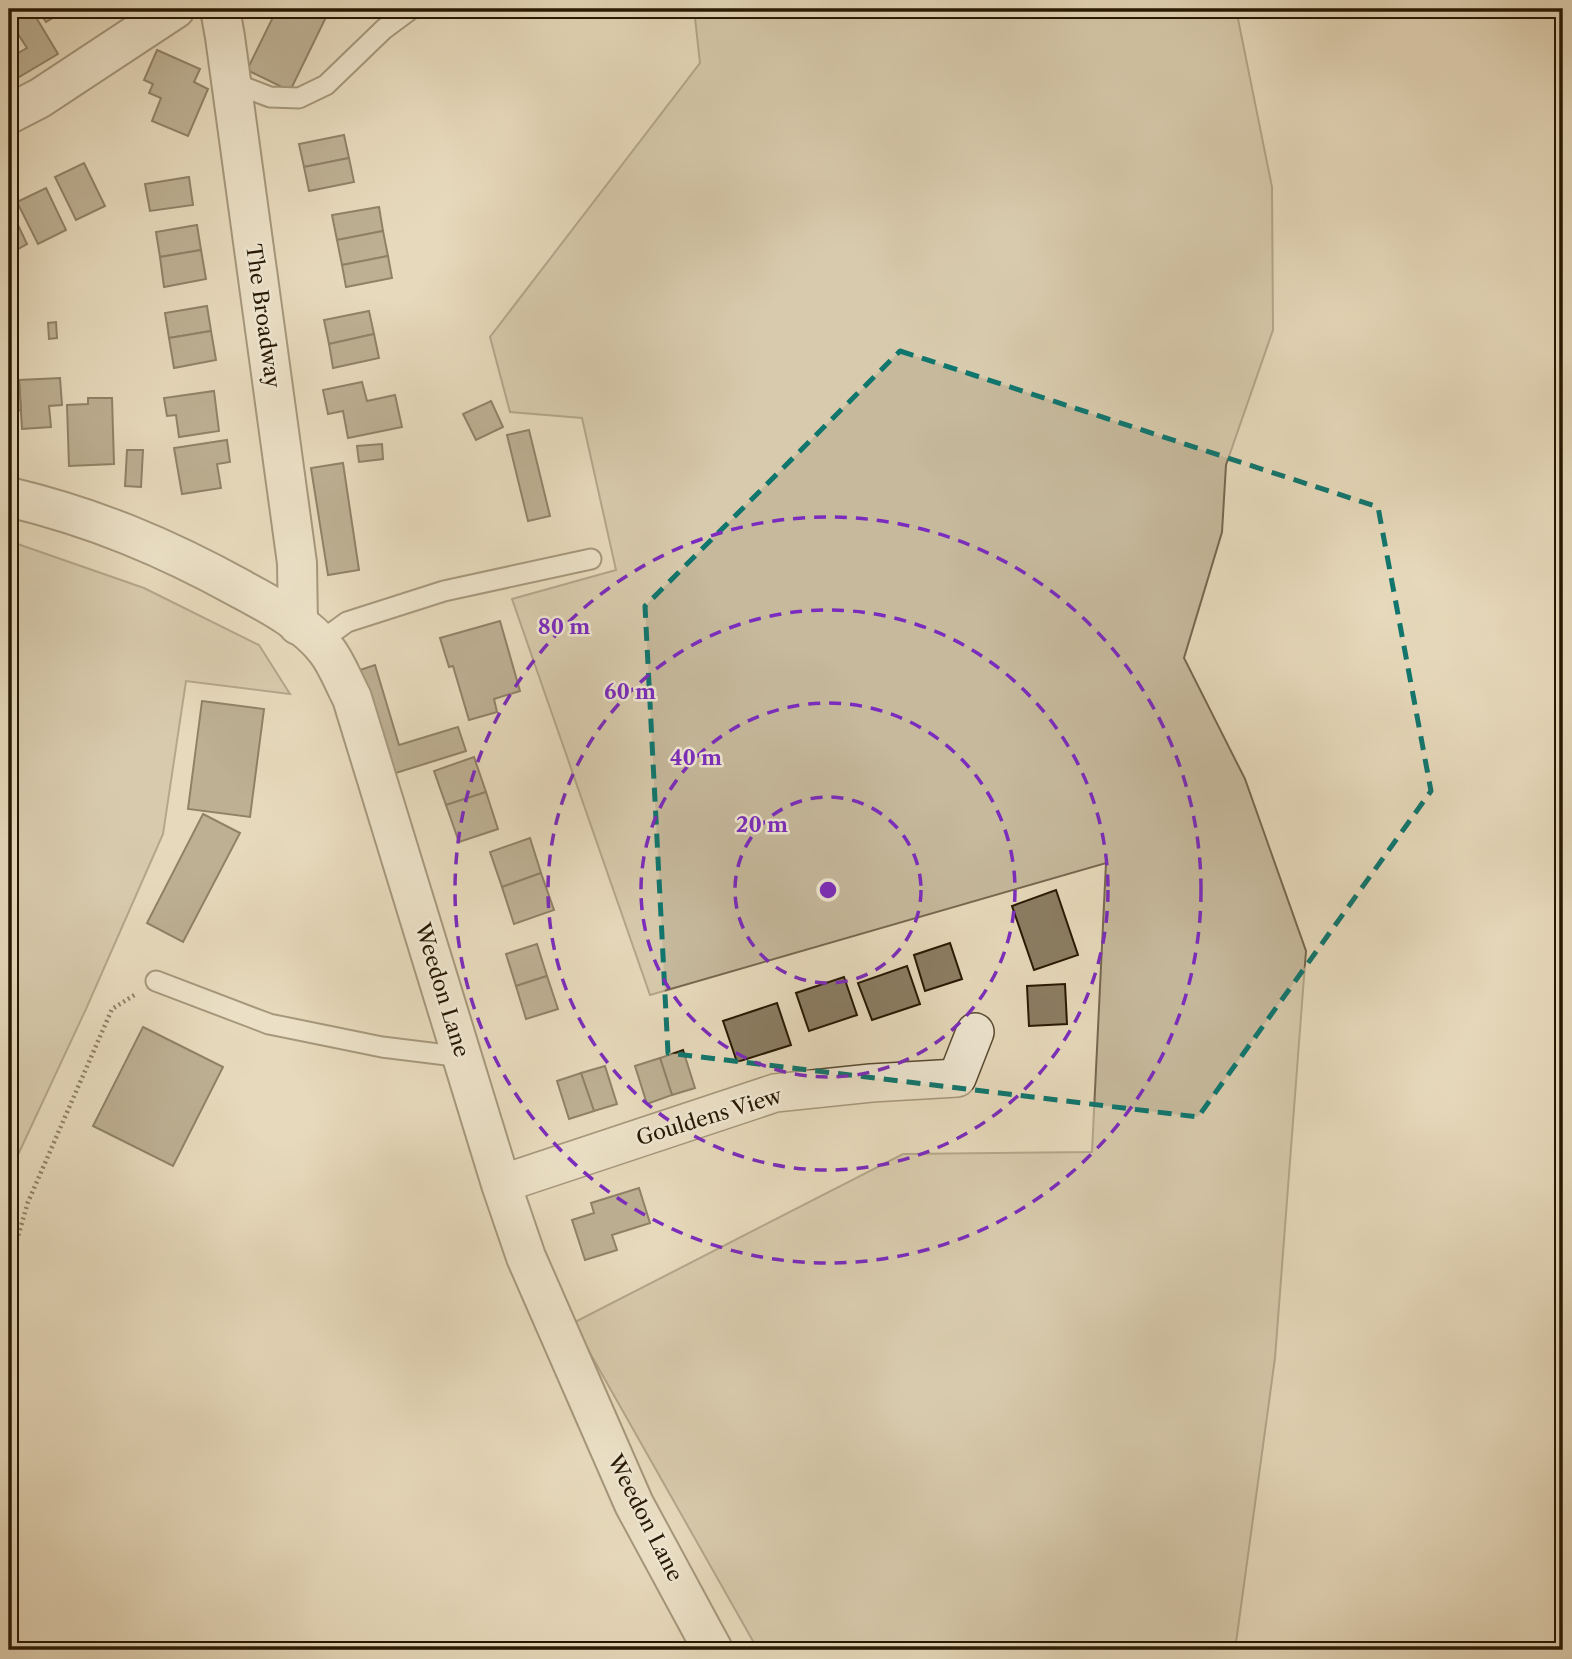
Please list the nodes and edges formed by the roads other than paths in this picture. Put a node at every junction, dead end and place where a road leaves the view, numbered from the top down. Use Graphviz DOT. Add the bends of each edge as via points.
graph roads {
  1 [pos="174,9"];
  2 [pos="219,9"];
  3 [pos="411,9"];
  4 [pos="231,82"];
  5 [pos="9,114"];
  6 [pos="9,497"];
  7 [pos="591,559"];
  8 [pos="308,634"];
  9 [pos="156,981"];
  10 [pos="975,1032"];
  11 [pos="463,1058"];
  12 [pos="501,1184"];
  13 [pos="713,1650"];
  1 -- 5 [label="street"];
  2 -- 4 [label="street, The Broadway"];
  3 -- 4 [label="lane" via="326,85 299,98 270,97"];
  4 -- 8 [label="street, The Broadway"];
  6 -- 8 [label="street, Weedon Lane" via="61,509 130,534 272,606"];
  7 -- 8 [label="lane" via="444,591"];
  8 -- 11 [label="street, Weedon Lane" via="326,650 352,698"];
  9 -- 11 [label="lane" via="269,1024 382,1048"];
  10 -- 12 [label="street, Gouldens View" via="957,1078 775,1093"];
  11 -- 12 [label="street, Weedon Lane"];
  12 -- 13 [label="street, Weedon Lane" via="526,1256 634,1504"];
}
